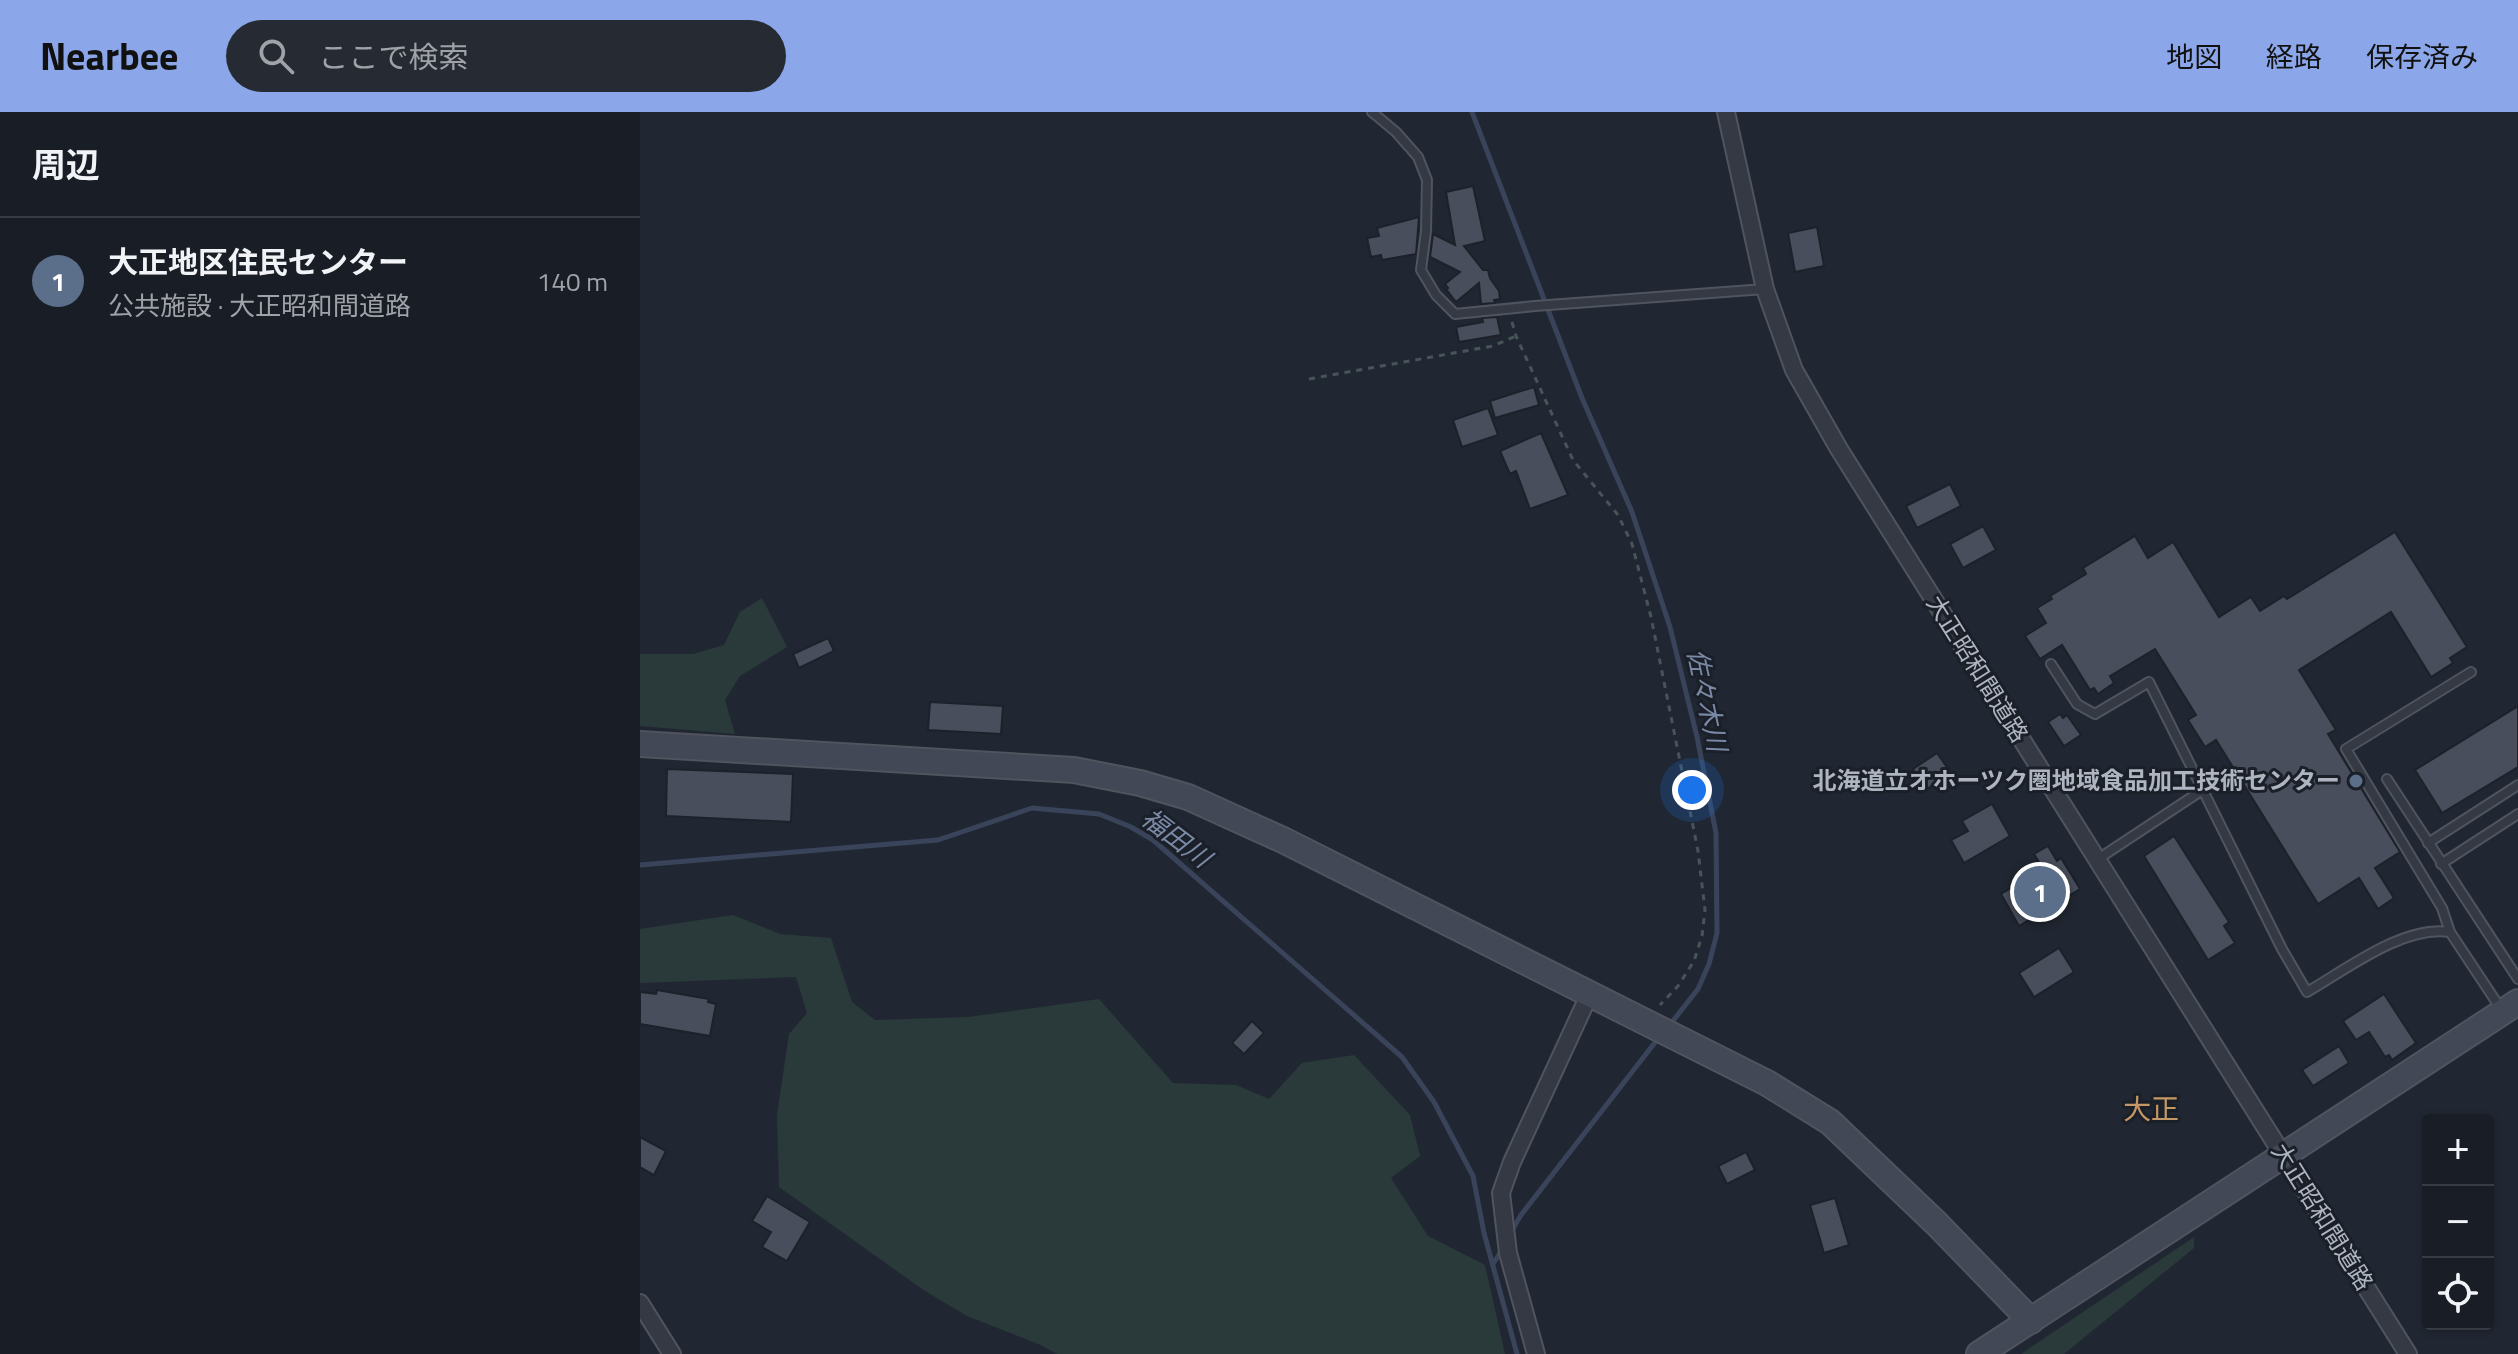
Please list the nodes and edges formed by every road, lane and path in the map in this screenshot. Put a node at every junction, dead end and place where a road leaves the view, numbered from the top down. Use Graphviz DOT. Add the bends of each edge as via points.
graph roads {
  1 [pos="1372,112"];
  2 [pos="1726,112"];
  3 [pos="1765,289"];
  4 [pos="1508,309"];
  5 [pos="1516,336"];
  6 [pos="1309,379"];
  7 [pos="2051,664"];
  8 [pos="2471,672"];
  9 [pos="640,744"];
  10 [pos="2387,779"];
  11 [pos="2518,785"];
  12 [pos="2204,789"];
  13 [pos="2518,814"];
  14 [pos="2428,843"];
  15 [pos="2097,860"];
  16 [pos="2441,864"];
  17 [pos="2450,932"];
  18 [pos="2518,979"];
  19 [pos="1590,993"];
  20 [pos="2511,1008"];
  21 [pos="1647,1022"];
  22 [pos="2284,1157"];
  23 [pos="640,1303"];
  24 [pos="2031,1321"];
  25 [pos="672,1354"];
  26 [pos="1536,1354"];
  27 [pos="1979,1354"];
  28 [pos="2408,1354"];
  1 -- 4 [label="lane" via="1418,157 1427,180 1421,270 1436,295 1455,314"];
  2 -- 3 [label="street, 大正昭和間道路"];
  3 -- 4 [label="lane"];
  3 -- 15 [label="street, 大正昭和間道路" via="1794,370 1839,449"];
  4 -- 5 [label="path"];
  5 -- 6 [label="path" via="1493,346"];
  5 -- 21 [label="path" via="1573,460 1618,515 1632,544 1698,851 1705,910 1702,936 1694,961"];
  7 -- 12 [label="lane" via="2077,704 2095,714 2149,682"];
  8 -- 17 [label="lane" via="2346,749 2442,908"];
  9 -- 19 [label="street" via="1074,770 1140,783 1188,797 1283,840"];
  10 -- 14 [label="lane"];
  11 -- 14 [label="lane"];
  12 -- 15 [label="lane"];
  12 -- 17 [label="lane" via="2307,992 2390,944 2434,930"];
  13 -- 16 [label="lane"];
  14 -- 16 [label="lane"];
  15 -- 22 [label="street, 大正昭和間道路"];
  16 -- 18 [label="lane"];
  17 -- 20 [label="lane"];
  19 -- 21 [label="street"];
  19 -- 26 [label="street" via="1501,1193 1508,1253"];
  20 -- 22 [label="street"];
  21 -- 24 [label="street" via="1767,1083 1830,1122"];
  22 -- 24 [label="street"];
  22 -- 28 [label="street, 大正昭和間道路"];
  23 -- 25 [label="street"];
  24 -- 27 [label="street"];
}
